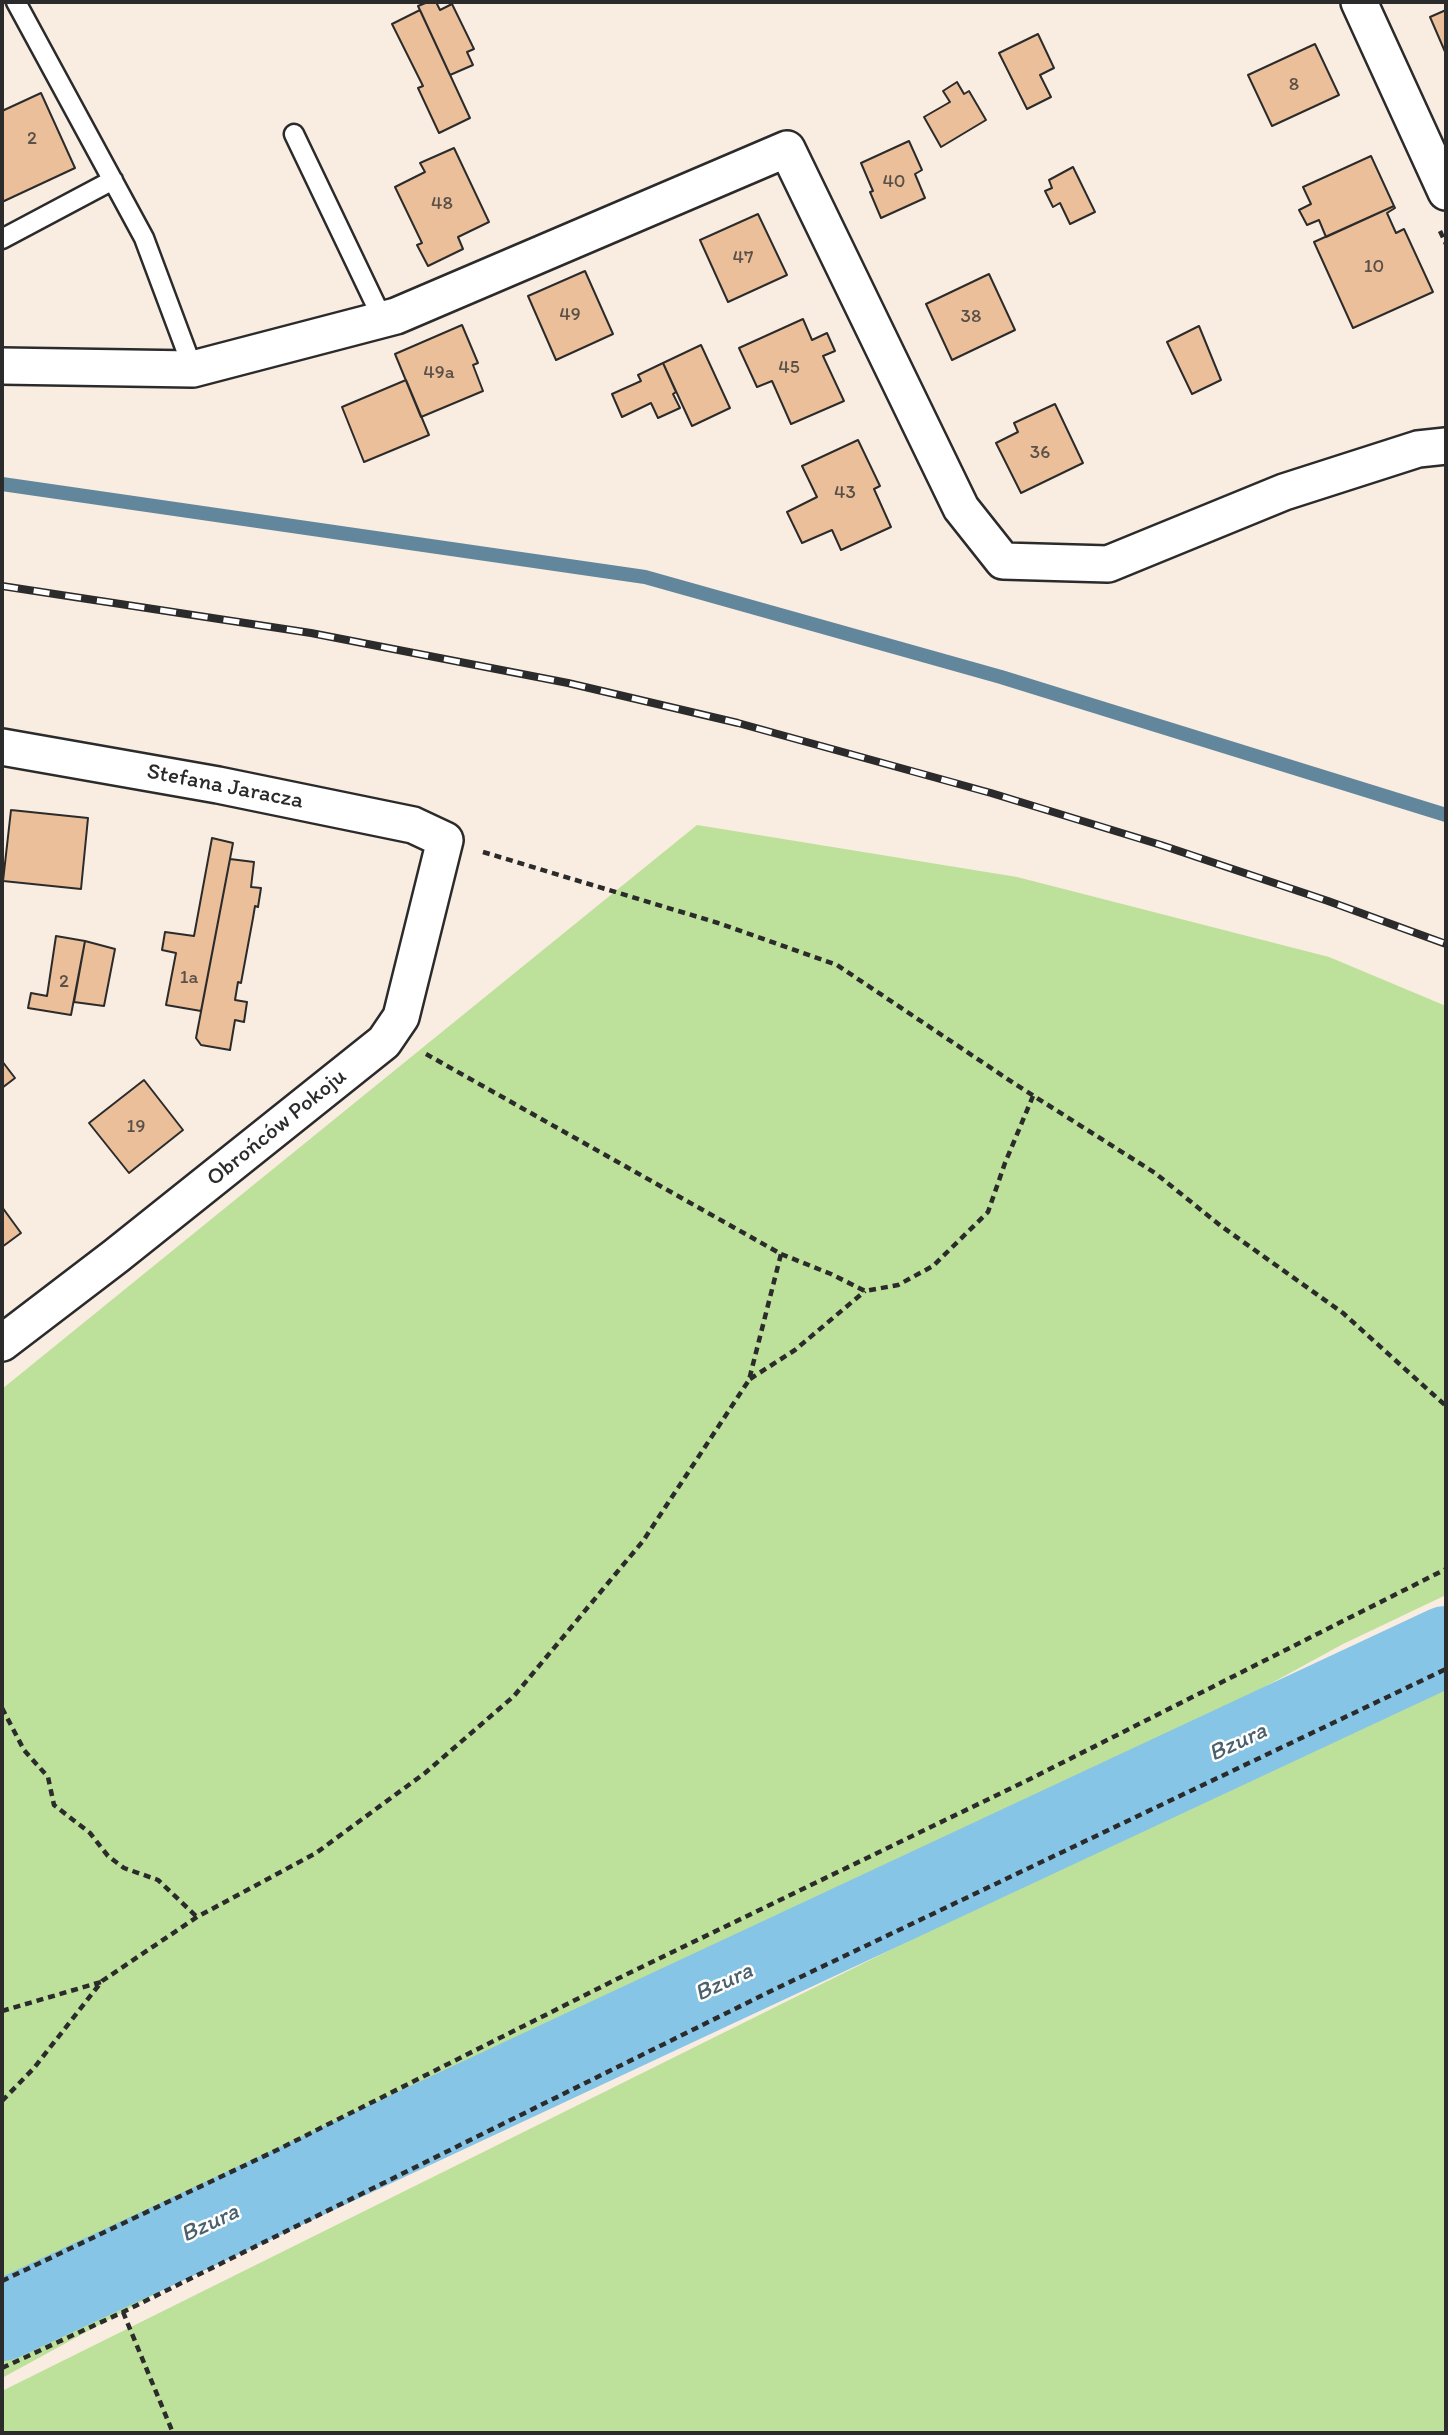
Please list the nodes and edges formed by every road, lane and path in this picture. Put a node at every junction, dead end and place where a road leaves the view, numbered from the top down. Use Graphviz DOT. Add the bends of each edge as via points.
graph roads {
  1 [pos="16,2"];
  2 [pos="1359,2"];
  3 [pos="294,134"];
  4 [pos="113,180"];
  5 [pos="1446,192"];
  6 [pos="2,239"];
  7 [pos="383,320"];
  8 [pos="2,366"];
  9 [pos="193,369"];
  10 [pos="1446,446"];
  11 [pos="2,747"];
  12 [pos="445,840"];
  13 [pos="384,1042"];
  14 [pos="1033,1096"];
  15 [pos="781,1254"];
  16 [pos="865,1291"];
  17 [pos="2,1343"];
  18 [pos="750,1380"];
  19 [pos="1446,1406"];
  20 [pos="1446,1569"];
  21 [pos="1446,1669"];
  22 [pos="2,1708"];
  23 [pos="197,1917"];
  24 [pos="102,1981"];
  25 [pos="2,2011"];
  26 [pos="2,2101"];
  27 [pos="2,2281"];
  28 [pos="123,2312"];
  29 [pos="2,2368"];
  30 [pos="173,2433"];
  1 -- 4 [label="lane"];
  2 -- 5 [label="street"];
  3 -- 7 [label="lane"];
  4 -- 6 [label="lane"];
  4 -- 9 [label="lane" via="144,237"];
  7 -- 9 [label="street"];
  7 -- 10 [label="street" via="787,149 961,508 1003,561 1108,564 1284,492 1418,449"];
  8 -- 9 [label="street"];
  11 -- 12 [label="street, Stefana Jaracza" via="413,825"];
  12 -- 13 [label="street, Obrońców Pokoju" via="401,1017"];
  12 -- 14 [label="path" via="719,923 837,965"];
  13 -- 15 [label="path" via="414,1048"];
  13 -- 17 [label="street, Obrońców Pokoju"];
  14 -- 16 [label="path" via="988,1212 933,1266 898,1285"];
  14 -- 19 [label="path" via="1156,1173 1343,1313"];
  15 -- 16 [label="path"];
  15 -- 18 [label="path"];
  16 -- 18 [label="path" via="795,1350"];
  18 -- 23 [label="path" via="643,1541 514,1696 425,1773 316,1853"];
  20 -- 27 [label="path" via="1028,1780"];
  21 -- 28 [label="path" via="771,1990"];
  22 -- 23 [label="path" via="24,1750 48,1777 54,1805 90,1833 108,1856 124,1868 158,1880"];
  23 -- 24 [label="path"];
  24 -- 25 [label="path"];
  24 -- 26 [label="path"];
  28 -- 29 [label="path"];
  28 -- 30 [label="path"];
}
